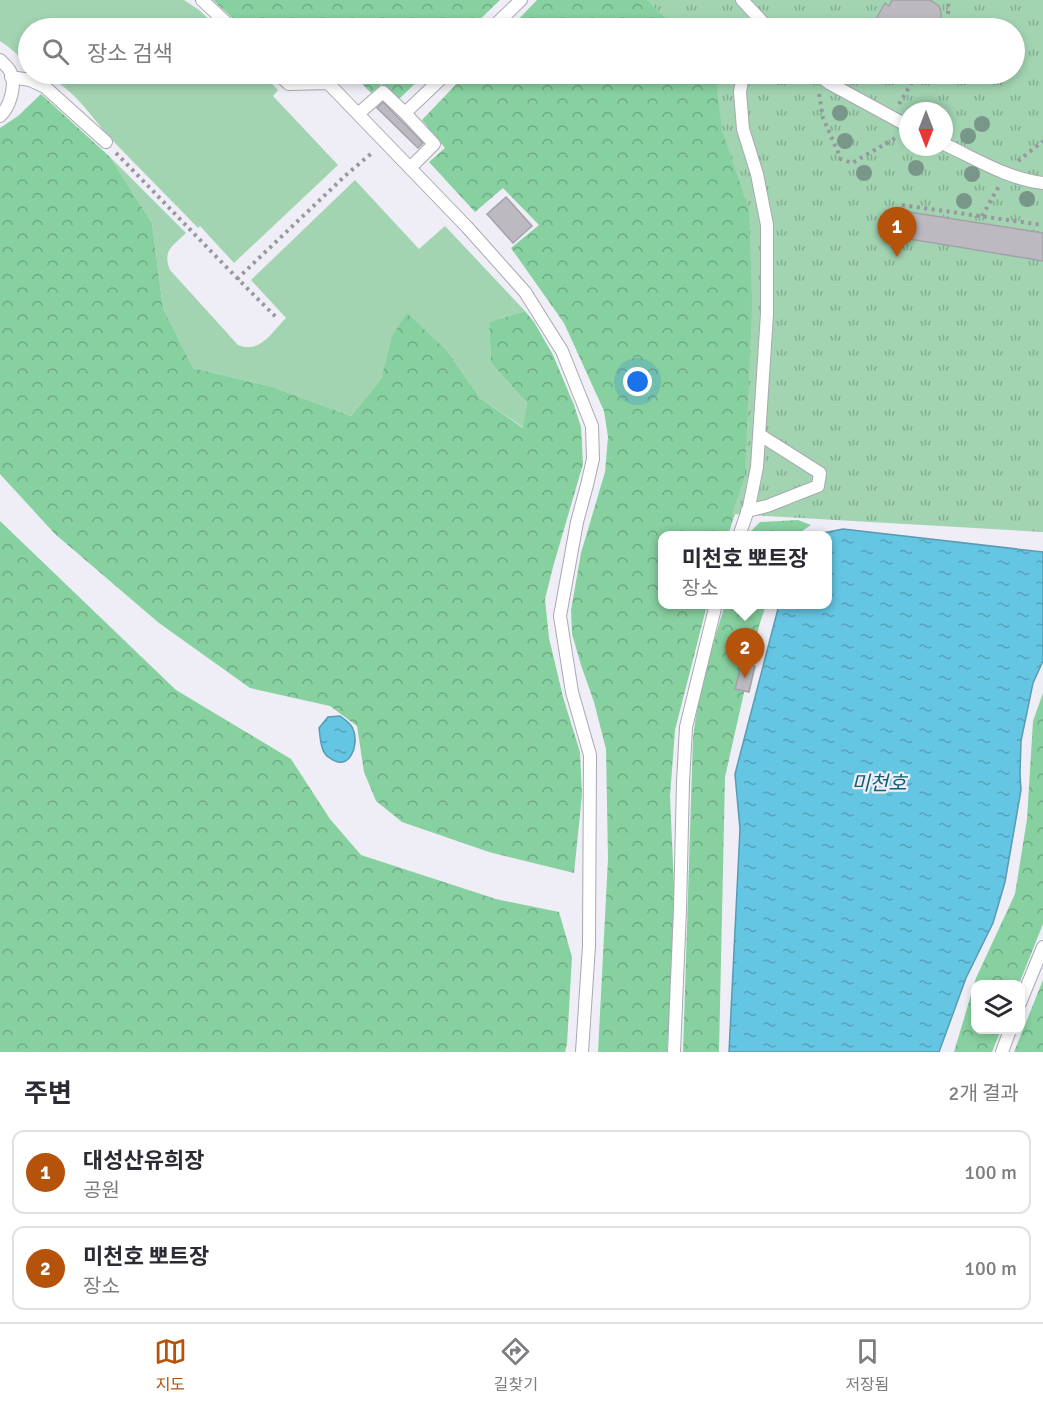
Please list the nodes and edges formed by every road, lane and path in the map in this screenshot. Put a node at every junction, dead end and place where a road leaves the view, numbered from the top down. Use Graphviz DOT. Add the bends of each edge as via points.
graph roads {
  1 [pos="202,0"];
  2 [pos="521,0"];
  3 [pos="742,0"];
  4 [pos="948,0"];
  5 [pos="221,18"];
  6 [pos="502,18"];
  7 [pos="759,18"];
  8 [pos="947,18"];
  9 [pos="0,60"];
  10 [pos="11,77"];
  11 [pos="18,78"];
  12 [pos="39,84"];
  13 [pos="329,84"];
  14 [pos="435,84"];
  15 [pos="741,84"];
  16 [pos="818,84"];
  17 [pos="831,84"];
  18 [pos="911,84"];
  19 [pos="5,100"];
  20 [pos="405,113"];
  21 [pos="358,114"];
  22 [pos="0,116"];
  23 [pos="891,117"];
  24 [pos="899,121"];
  25 [pos="899,136"];
  26 [pos="106,142"];
  27 [pos="385,142"];
  28 [pos="953,148"];
  29 [pos="410,168"];
  30 [pos="1043,183"];
  31 [pos="902,205"];
  32 [pos="1043,225"];
  33 [pos="237,279"];
  34 [pos="277,318"];
  35 [pos="760,435"];
  36 [pos="747,511"];
  37 [pos="741,531"];
  38 [pos="715,609"];
  39 [pos="1043,946"];
  40 [pos="1025,991"];
  41 [pos="1008,1034"];
  42 [pos="582,1052"];
  43 [pos="674,1052"];
  44 [pos="1002,1052"];
  1 -- 5 [label="lane"];
  2 -- 6 [label="lane"];
  3 -- 7 [label="lane"];
  4 -- 8 [label="path"];
  9 -- 10 [label="lane"];
  10 -- 11 [label="lane"];
  10 -- 19 [label="lane"];
  12 -- 26 [label="lane"];
  13 -- 21 [label="lane"];
  14 -- 20 [label="lane"];
  15 -- 35 [label="lane" via="743,129 767,225"];
  16 -- 25 [label="path" via="823,118 841,159 852,163"];
  17 -- 23 [label="lane"];
  18 -- 23 [label="path"];
  19 -- 22 [label="lane"];
  20 -- 21 [label="lane" via="383,92"];
  20 -- 29 [label="lane" via="434,144"];
  21 -- 27 [label="lane"];
  23 -- 24 [label="lane"];
  26 -- 33 [label="path"];
  27 -- 29 [label="lane"];
  27 -- 33 [label="path"];
  28 -- 30 [label="lane" via="1014,177"];
  29 -- 42 [label="lane" via="525,292 562,351 592,426 593,459 560,616 572,692 590,755 589,946"];
  31 -- 32 [label="path"];
  33 -- 34 [label="path"];
  35 -- 36 [label="lane" via="758,467"];
  35 -- 36 [label="lane" via="820,473 818,486"];
  36 -- 37 [label="lane"];
  38 -- 43 [label="lane" via="686,727"];
  39 -- 40 [label="lane"];
  41 -- 44 [label="lane"];
}
